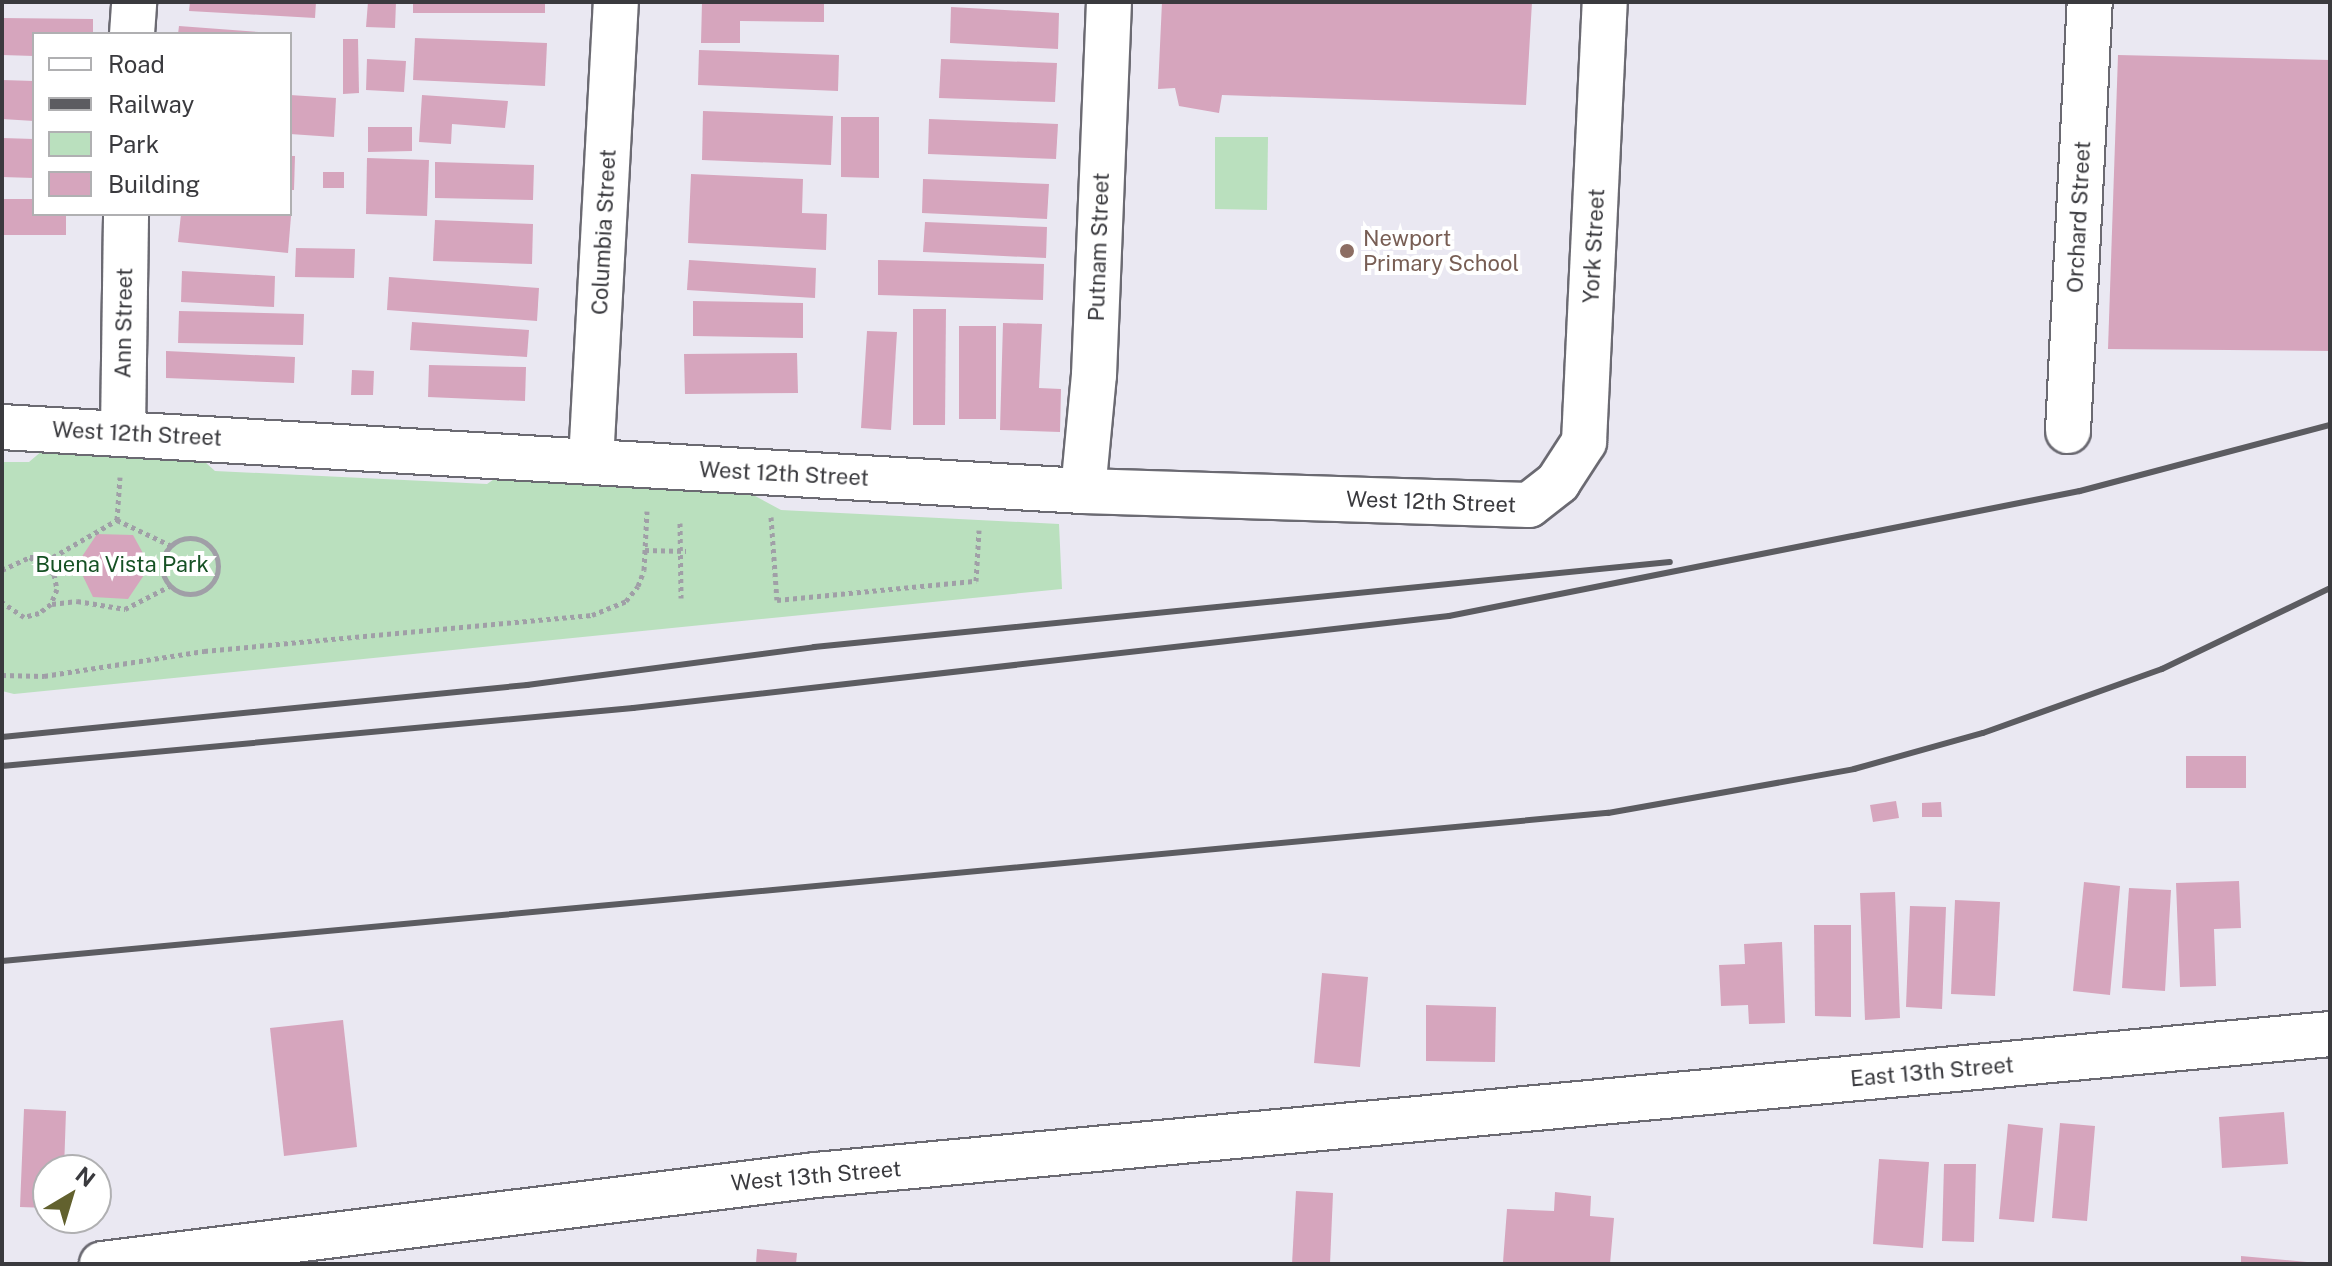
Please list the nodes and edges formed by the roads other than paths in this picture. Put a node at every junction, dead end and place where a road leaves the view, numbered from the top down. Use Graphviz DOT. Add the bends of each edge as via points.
graph roads {
  1 [pos="134,2"];
  2 [pos="616,2"];
  3 [pos="1109,2"];
  4 [pos="1605,2"];
  5 [pos="2090,2"];
  6 [pos="132,32"];
  7 [pos="126,216"];
  8 [pos="2,427"];
  9 [pos="2068,431"];
  10 [pos="123,432"];
  11 [pos="591,461"];
  12 [pos="1558,482"];
  13 [pos="1083,491"];
  14 [pos="2330,1034"];
  15 [pos="1533,1106"];
  16 [pos="102,1264"];
  1 -- 6 [label="street"];
  2 -- 11 [label="street, Columbia Street"];
  3 -- 13 [label="street, Putnam Street" via="1094,375"];
  4 -- 12 [label="street, York Street" via="1584,442"];
  5 -- 9 [label="street, Orchard Street"];
  7 -- 10 [label="street, Ann Street"];
  8 -- 10 [label="street, West 12th Street"];
  10 -- 11 [label="street, West 12th Street"];
  11 -- 13 [label="street, West 12th Street"];
  12 -- 13 [label="street, West 12th Street" via="1529,505"];
  14 -- 15 [label="street, East 13th Street"];
  15 -- 16 [label="street, West 13th Street" via="738,1183"];
}
